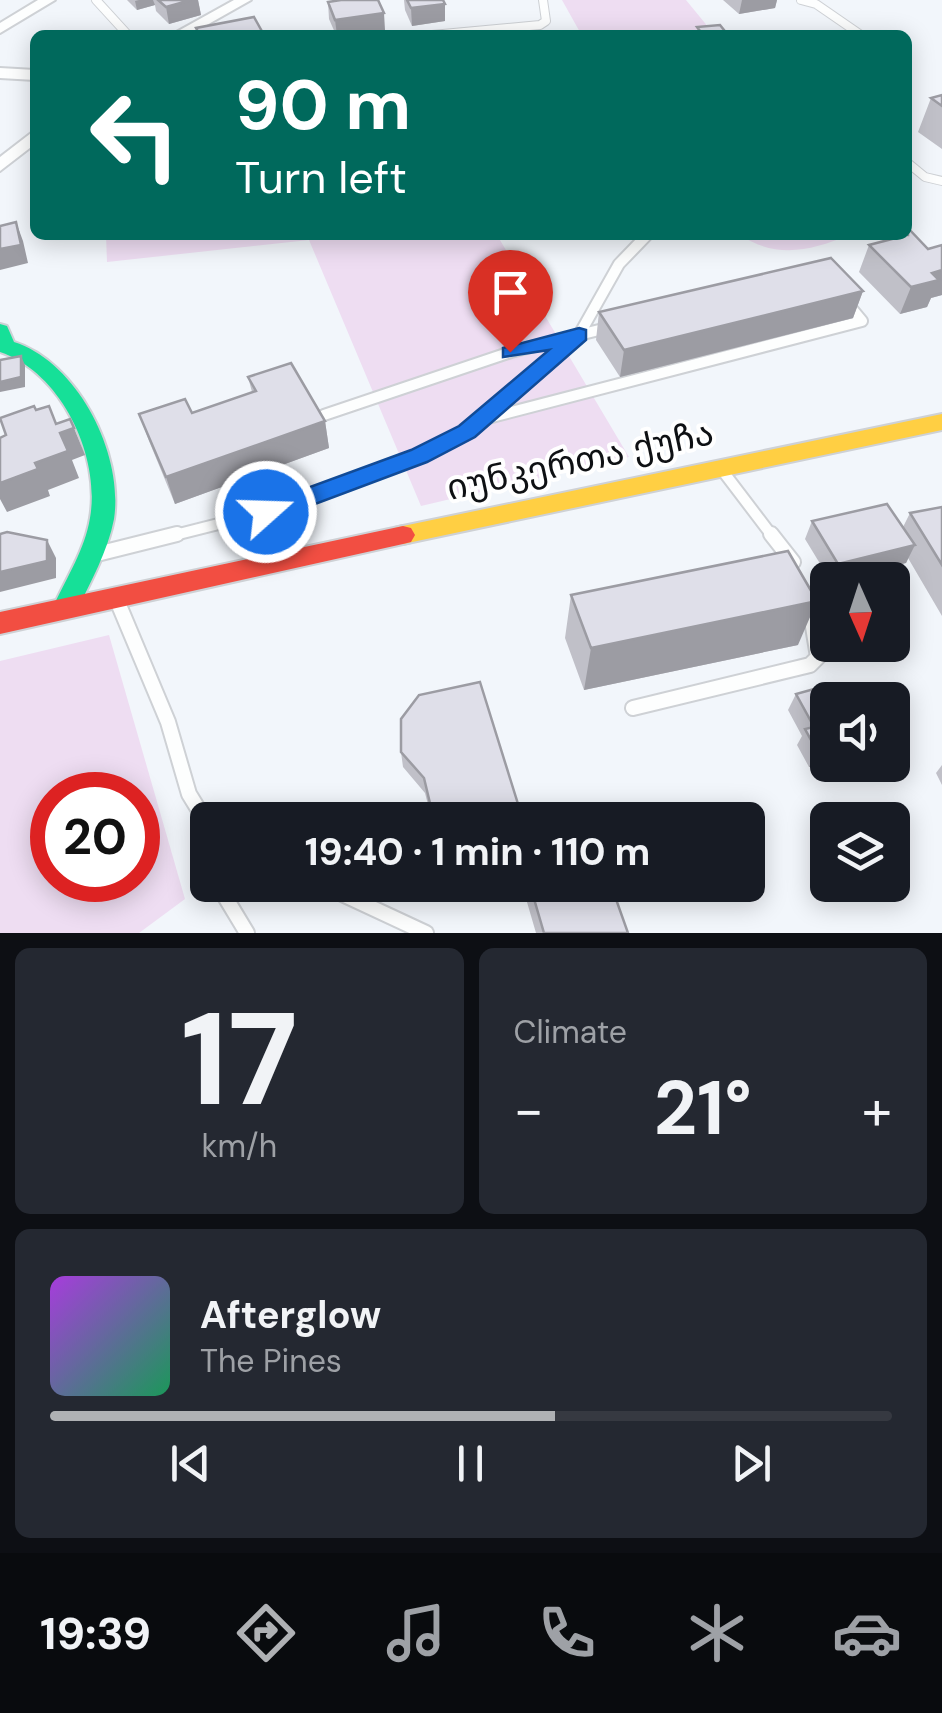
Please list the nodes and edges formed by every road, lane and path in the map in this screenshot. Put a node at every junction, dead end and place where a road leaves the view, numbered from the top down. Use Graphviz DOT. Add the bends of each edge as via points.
graph roads {
  1 [pos="48,0"];
  2 [pos="96,0"];
  3 [pos="244,0"];
  4 [pos="543,0"];
  5 [pos="801,0"];
  6 [pos="0,29"];
  7 [pos="123,30"];
  8 [pos="187,30"];
  9 [pos="486,30"];
  10 [pos="854,30"];
  11 [pos="0,73"];
  12 [pos="30,75"];
  13 [pos="30,139"];
  14 [pos="912,165"];
  15 [pos="0,166"];
  16 [pos="942,180"];
  17 [pos="642,240"];
  18 [pos="838,294"];
  19 [pos="616,326"];
  20 [pos="579,335"];
  21 [pos="2,342"];
  22 [pos="324,415"];
  23 [pos="488,418"];
  24 [pos="942,422"];
  25 [pos="720,466"];
  26 [pos="86,557"];
  27 [pos="114,595"];
  28 [pos="67,605"];
  29 [pos="0,623"];
  30 [pos="633,708"];
  31 [pos="193,802"];
  32 [pos="228,902"];
  33 [pos="359,902"];
  34 [pos="247,933"];
  35 [pos="426,933"];
  1 -- 6 [label="street"];
  2 -- 7 [label="lane"];
  3 -- 8 [label="street"];
  4 -- 9 [label="lane" via="546,21 540,25"];
  5 -- 10 [label="lane"];
  11 -- 12 [label="street"];
  13 -- 15 [label="street"];
  14 -- 16 [label="lane"];
  17 -- 20 [label="lane" via="619,264"];
  18 -- 23 [label="lane" via="859,324"];
  19 -- 20 [label="lane"];
  20 -- 22 [label="lane"];
  20 -- 23 [label="lane"];
  21 -- 26 [label="main road" via="26,349 54,372 90,444 102,512"];
  23 -- 26 [label="lane" via="419,456 266,512"];
  24 -- 25 [label="main road, იუნკერთა ქუჩა"];
  25 -- 27 [label="main road, იუნკერთა ქუჩა"];
  25 -- 30 [label="lane" via="802,578 818,657 810,665"];
  26 -- 28 [label="main road"];
  27 -- 28 [label="main road, იუნკერთა ქუჩა"];
  27 -- 31 [label="lane" via="168,722"];
  28 -- 29 [label="main road, იუნკერთა ქუჩა"];
  32 -- 34 [label="lane"];
  33 -- 35 [label="lane"];
}
